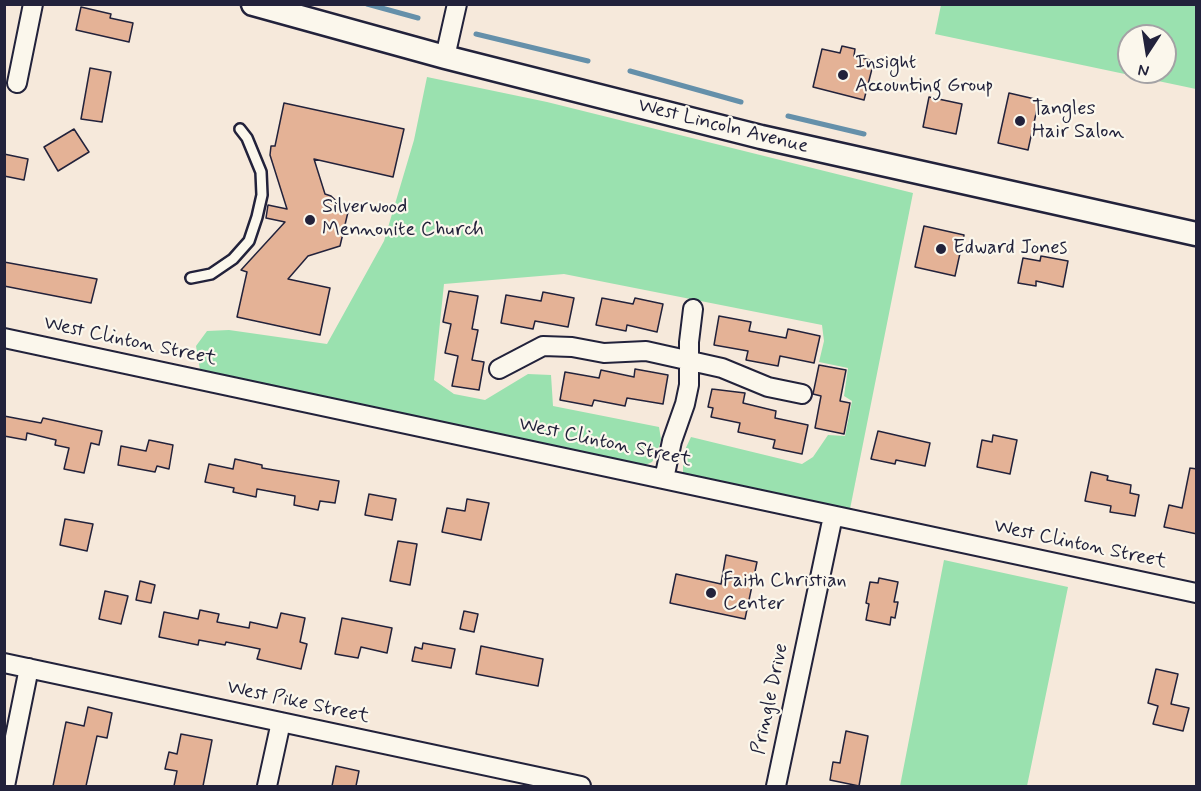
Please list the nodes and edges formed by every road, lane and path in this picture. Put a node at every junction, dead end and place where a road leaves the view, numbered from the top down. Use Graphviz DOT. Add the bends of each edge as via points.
graph roads {
  1 [pos="33,4"];
  2 [pos="253,4"];
  3 [pos="457,4"];
  4 [pos="445,57"];
  5 [pos="17,83"];
  6 [pos="240,129"];
  7 [pos="1197,234"];
  8 [pos="191,278"];
  9 [pos="693,309"];
  10 [pos="4,338"];
  11 [pos="690,360"];
  12 [pos="499,369"];
  13 [pos="802,394"];
  14 [pos="664,479"];
  15 [pos="833,516"];
  16 [pos="1197,593"];
  17 [pos="4,663"];
  18 [pos="29,668"];
  19 [pos="280,722"];
  20 [pos="544,783"];
  21 [pos="4,786"];
  22 [pos="267,786"];
  23 [pos="581,786"];
  24 [pos="776,786"];
  1 -- 5 [label="street"];
  2 -- 4 [label="street, West Lincoln Avenue"];
  3 -- 4 [label="street"];
  4 -- 7 [label="street, West Lincoln Avenue" via="761,137"];
  6 -- 8 [label="lane" via="261,172 262,195 257,217 249,241 233,260 211,274"];
  9 -- 11 [label="street"];
  10 -- 14 [label="street, West Clinton Street"];
  11 -- 12 [label="street" via="646,351 604,353 556,345 543,346"];
  11 -- 13 [label="street" via="768,387"];
  11 -- 14 [label="street" via="685,404"];
  14 -- 15 [label="street, West Clinton Street"];
  15 -- 16 [label="street, West Clinton Street"];
  15 -- 24 [label="street, Pringle Drive"];
  17 -- 18 [label="street, West Pike Street"];
  18 -- 19 [label="street, West Pike Street"];
  18 -- 21 [label="street"];
  19 -- 20 [label="street, West Pike Street"];
  19 -- 22 [label="street"];
  20 -- 23 [label="street, West Pike Street"];
}
